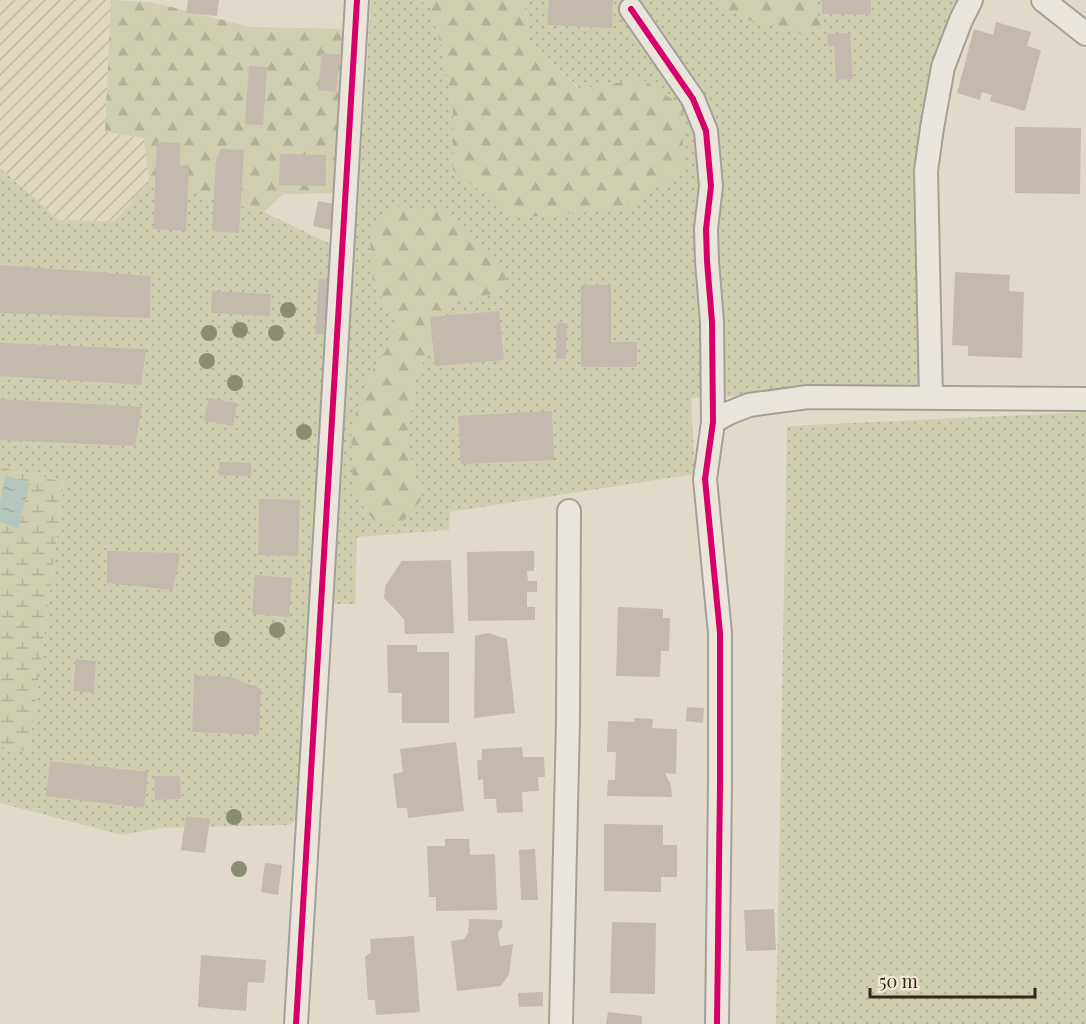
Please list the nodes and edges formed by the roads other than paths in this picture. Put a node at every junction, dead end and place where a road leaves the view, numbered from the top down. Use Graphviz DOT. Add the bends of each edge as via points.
graph roads {
  1 [pos="357,0"];
  2 [pos="971,0"];
  3 [pos="1042,0"];
  4 [pos="631,9"];
  5 [pos="1086,34"];
  6 [pos="932,398"];
  7 [pos="1086,399"];
  8 [pos="713,422"];
  9 [pos="569,511"];
  10 [pos="296,1024"];
  11 [pos="561,1024"];
  12 [pos="717,1024"];
  1 -- 10 [label="street"];
  2 -- 6 [label="street" via="943,67 926,171"];
  3 -- 5 [label="street"];
  4 -- 8 [label="street" via="693,99 706,131 711,186 706,229"];
  6 -- 7 [label="street"];
  6 -- 8 [label="street" via="808,397 749,405"];
  8 -- 12 [label="street" via="705,478 720,633"];
  9 -- 11 [label="street"];
}
